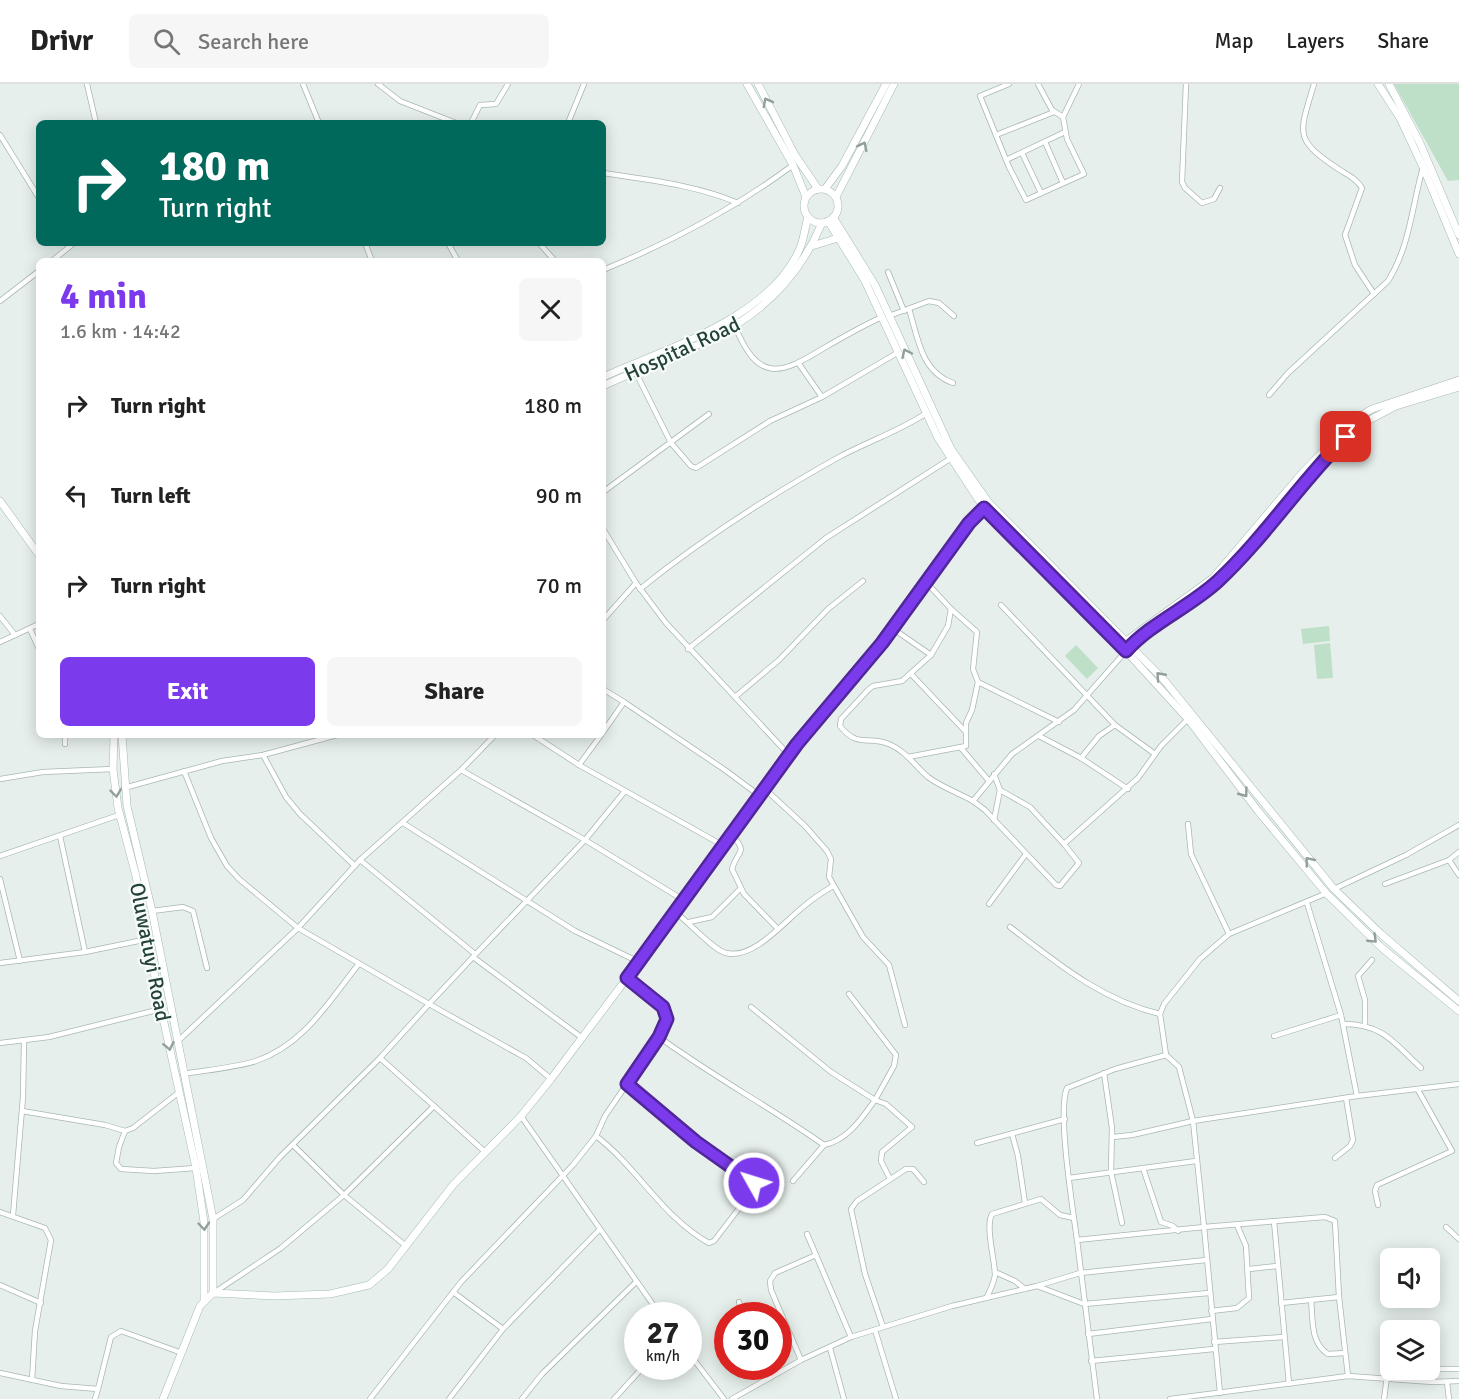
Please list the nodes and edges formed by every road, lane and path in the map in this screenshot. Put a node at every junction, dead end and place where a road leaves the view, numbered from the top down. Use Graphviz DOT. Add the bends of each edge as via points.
graph roads {
  1 [pos="87,84"];
  2 [pos="312,84"];
  3 [pos="378,84"];
  4 [pos="508,84"];
  5 [pos="584,84"];
  6 [pos="747,84"];
  7 [pos="758,84"];
  8 [pos="894,84"];
  9 [pos="1009,84"];
  10 [pos="1038,84"];
  11 [pos="1079,84"];
  12 [pos="1186,84"];
  13 [pos="1314,84"];
  14 [pos="1378,84"];
  15 [pos="1389,84"];
  16 [pos="883,85"];
  17 [pos="304,87"];
  18 [pos="1054,112"];
  19 [pos="1063,117"];
  20 [pos="95,120"];
  21 [pos="318,120"];
  22 [pos="449,120"];
  23 [pos="472,120"];
  24 [pos="569,120"];
  25 [pos="1065,132"];
  26 [pos="0,135"];
  27 [pos="996,135"];
  28 [pos="1045,142"];
  29 [pos="1022,153"];
  30 [pos="1006,160"];
  31 [pos="793,165"];
  32 [pos="1423,167"];
  33 [pos="606,173"];
  34 [pos="1063,183"];
  35 [pos="1220,188"];
  36 [pos="821,189"];
  37 [pos="36,193"];
  38 [pos="1041,193"];
  39 [pos="806,197"];
  40 [pos="836,197"];
  41 [pos="738,202"];
  42 [pos="808,217"];
  43 [pos="828,220"];
  44 [pos="1459,234"];
  45 [pos="838,238"];
  46 [pos="70,246"];
  47 [pos="542,246"];
  48 [pos="812,246"];
  49 [pos="1459,254"];
  50 [pos="56,258"];
  51 [pos="552,258"];
  52 [pos="606,269"];
  53 [pos="888,272"];
  54 [pos="36,273"];
  55 [pos="1374,294"];
  56 [pos="0,301"];
  57 [pos="906,310"];
  58 [pos="954,316"];
  59 [pos="885,317"];
  60 [pos="735,326"];
  61 [pos="897,353"];
  62 [pos="800,364"];
  63 [pos="634,371"];
  64 [pos="606,377"];
  65 [pos="1459,380"];
  66 [pos="953,383"];
  67 [pos="606,385"];
  68 [pos="1459,387"];
  69 [pos="1269,394"];
  70 [pos="822,398"];
  71 [pos="709,414"];
  72 [pos="925,414"];
  73 [pos="671,443"];
  74 [pos="953,457"];
  75 [pos="606,490"];
  76 [pos="0,501"];
  77 [pos="987,506"];
  78 [pos="606,534"];
  79 [pos="36,551"];
  80 [pos="863,581"];
  81 [pos="636,583"];
  82 [pos="927,583"];
  83 [pos="640,589"];
  84 [pos="1001,605"];
  85 [pos="951,609"];
  86 [pos="0,616"];
  87 [pos="606,617"];
  88 [pos="36,626"];
  89 [pos="892,628"];
  90 [pos="30,629"];
  91 [pos="15,635"];
  92 [pos="0,642"];
  93 [pos="36,642"];
  94 [pos="1126,645"];
  95 [pos="688,649"];
  96 [pos="931,655"];
  97 [pos="912,675"];
  98 [pos="978,682"];
  99 [pos="606,691"];
  100 [pos="1088,696"];
  101 [pos="735,697"];
  102 [pos="624,702"];
  103 [pos="1190,717"];
  104 [pos="1059,722"];
  105 [pos="1115,725"];
  106 [pos="606,727"];
  107 [pos="965,731"];
  108 [pos="1039,736"];
  109 [pos="64,738"];
  110 [pos="114,738"];
  111 [pos="122,738"];
  112 [pos="326,738"];
  113 [pos="492,738"];
  114 [pos="538,738"];
  115 [pos="598,738"];
  116 [pos="65,744"];
  117 [pos="961,748"];
  118 [pos="1155,754"];
  119 [pos="263,755"];
  120 [pos="789,755"];
  121 [pos="909,757"];
  122 [pos="1081,758"];
  123 [pos="579,765"];
  124 [pos="113,769"];
  125 [pos="461,770"];
  126 [pos="184,771"];
  127 [pos="994,774"];
  128 [pos="0,779"];
  129 [pos="989,781"];
  130 [pos="124,788"];
  131 [pos="765,789"];
  132 [pos="1128,789"];
  133 [pos="1000,790"];
  134 [pos="625,791"];
  135 [pos="760,796"];
  136 [pos="973,801"];
  137 [pos="119,815"];
  138 [pos="994,820"];
  139 [pos="403,823"];
  140 [pos="1188,824"];
  141 [pos="1459,825"];
  142 [pos="732,835"];
  143 [pos="60,836"];
  144 [pos="585,840"];
  145 [pos="1064,844"];
  146 [pos="724,846"];
  147 [pos="1459,852"];
  148 [pos="1026,854"];
  149 [pos="0,856"];
  150 [pos="360,860"];
  151 [pos="1449,860"];
  152 [pos="355,866"];
  153 [pos="1459,875"];
  154 [pos="0,879"];
  155 [pos="1385,884"];
  156 [pos="833,886"];
  157 [pos="740,889"];
  158 [pos="1334,889"];
  159 [pos="1326,893"];
  160 [pos="685,901"];
  161 [pos="528,902"];
  162 [pos="1307,903"];
  163 [pos="989,904"];
  164 [pos="152,912"];
  165 [pos="676,913"];
  166 [pos="689,922"];
  167 [pos="1010,927"];
  168 [pos="298,928"];
  169 [pos="777,929"];
  170 [pos="1229,934"];
  171 [pos="149,939"];
  172 [pos="85,952"];
  173 [pos="474,955"];
  174 [pos="20,960"];
  175 [pos="1372,960"];
  176 [pos="639,962"];
  177 [pos="0,963"];
  178 [pos="358,964"];
  179 [pos="207,968"];
  180 [pos="627,978"];
  181 [pos="849,993"];
  182 [pos="1459,1001"];
  183 [pos="429,1004"];
  184 [pos="751,1007"];
  185 [pos="161,1009"];
  186 [pos="1459,1011"];
  187 [pos="1160,1014"];
  188 [pos="1341,1015"];
  189 [pos="1343,1024"];
  190 [pos="1365,1024"];
  191 [pos="905,1025"];
  192 [pos="1274,1036"];
  193 [pos="581,1037"];
  194 [pos="659,1037"];
  195 [pos="24,1041"];
  196 [pos="177,1042"];
  197 [pos="0,1043"];
  198 [pos="1166,1055"];
  199 [pos="380,1058"];
  200 [pos="1421,1068"];
  201 [pos="1104,1073"];
  202 [pos="183,1074"];
  203 [pos="551,1079"];
  204 [pos="627,1084"];
  205 [pos="1459,1084"];
  206 [pos="1418,1090"];
  207 [pos="178,1093"];
  208 [pos="1357,1096"];
  209 [pos="1346,1098"];
  210 [pos="875,1100"];
  211 [pos="434,1106"];
  212 [pos="22,1111"];
  213 [pos="521,1116"];
  214 [pos="1065,1119"];
  215 [pos="1193,1120"];
  216 [pos="126,1131"];
  217 [pos="1012,1134"];
  218 [pos="596,1136"];
  219 [pos="1113,1137"];
  220 [pos="977,1143"];
  221 [pos="293,1145"];
  222 [pos="824,1145"];
  223 [pos="484,1151"];
  224 [pos="1335,1158"];
  225 [pos="1196,1161"];
  226 [pos="196,1168"];
  227 [pos="1143,1168"];
  228 [pos="1111,1172"];
  229 [pos="563,1178"];
  230 [pos="1070,1178"];
  231 [pos="890,1179"];
  232 [pos="793,1181"];
  233 [pos="924,1182"];
  234 [pos="344,1195"];
  235 [pos="1025,1203"];
  236 [pos="1378,1205"];
  237 [pos="0,1212"];
  238 [pos="13,1215"];
  239 [pos="1074,1218"];
  240 [pos="213,1219"];
  241 [pos="1274,1221"];
  242 [pos="1122,1223"];
  243 [pos="1237,1225"];
  244 [pos="1204,1227"];
  245 [pos="1446,1227"];
  246 [pos="599,1230"];
  247 [pos="1178,1231"];
  248 [pos="807,1234"];
  249 [pos="1459,1239"];
  250 [pos="1077,1240"];
  251 [pos="406,1246"];
  252 [pos="816,1255"];
  253 [pos="1206,1260"];
  254 [pos="1277,1266"];
  255 [pos="1249,1269"];
  256 [pos="995,1272"];
  257 [pos="1080,1273"];
  258 [pos="636,1282"];
  259 [pos="0,1285"];
  260 [pos="1037,1286"];
  261 [pos="1025,1289"];
  262 [pos="453,1292"];
  263 [pos="213,1293"];
  264 [pos="1209,1293"];
  265 [pos="1339,1297"];
  266 [pos="986,1298"];
  267 [pos="204,1300"];
  268 [pos="1311,1300"];
  269 [pos="651,1302"];
  270 [pos="41,1303"];
  271 [pos="1281,1303"];
  272 [pos="1083,1304"];
  273 [pos="1211,1311"];
  274 [pos="1212,1319"];
  275 [pos="883,1327"];
  276 [pos="503,1329"];
  277 [pos="875,1330"];
  278 [pos="1088,1334"];
  279 [pos="1283,1337"];
  280 [pos="851,1338"];
  281 [pos="1214,1342"];
  282 [pos="830,1348"];
  283 [pos="1214,1349"];
  284 [pos="182,1353"];
  285 [pos="1345,1353"];
  286 [pos="801,1360"];
  287 [pos="1091,1361"];
  288 [pos="792,1365"];
  289 [pos="1459,1369"];
  290 [pos="702,1370"];
  291 [pos="0,1373"];
  292 [pos="1348,1376"];
  293 [pos="1380,1377"];
  294 [pos="32,1380"];
  295 [pos="631,1380"];
  296 [pos="766,1380"];
  297 [pos="1387,1380"];
  298 [pos="1415,1380"];
  299 [pos="1459,1381"];
  300 [pos="1433,1382"];
  301 [pos="1448,1382"];
  302 [pos="1288,1384"];
  303 [pos="98,1389"];
  304 [pos="1220,1393"];
  305 [pos="720,1394"];
  306 [pos="95,1399"];
  307 [pos="164,1399"];
  308 [pos="370,1399"];
  309 [pos="449,1399"];
  310 [pos="522,1399"];
  311 [pos="614,1399"];
  312 [pos="715,1399"];
  313 [pos="724,1399"];
  314 [pos="732,1399"];
  315 [pos="844,1399"];
  316 [pos="896,1399"];
  317 [pos="1097,1399"];
  318 [pos="1170,1399"];
  319 [pos="1384,1399"];
  320 [pos="1449,1399"];
  1 -- 20 [label="street"];
  2 -- 17 [label="street"];
  3 -- 22 [label="street" via="400,100"];
  4 -- 23 [label="street" via="496,104 480,105"];
  5 -- 24 [label="street"];
  6 -- 31 [label="street"];
  36 -- 7 [label="street, one-way" via="795,155"];
  40 -- 8 [label="street, one-way"];
  9 -- 27 [label="street" via="980,96"];
  10 -- 18 [label="street"];
  11 -- 19 [label="street"];
  12 -- 35 [label="street" via="1182,182 1202,203 1214,199"];
  13 -- 55 [label="street" via="1303,136 1309,148 1362,188 1345,235 1355,265"];
  14 -- 32 [label="street" via="1400,118"];
  15 -- 44 [label="street" via="1420,143"];
  16 -- 36 [label="street" via="842,166"];
  17 -- 21 [label="street"];
  18 -- 19 [label="street"];
  18 -- 27 [label="street"];
  19 -- 25 [label="street"];
  25 -- 28 [label="street"];
  25 -- 34 [label="street" via="1084,174"];
  26 -- 37 [label="street"];
  27 -- 30 [label="street"];
  28 -- 29 [label="street"];
  28 -- 34 [label="street"];
  29 -- 30 [label="street"];
  29 -- 38 [label="street"];
  30 -- 38 [label="street" via="1026,200"];
  31 -- 39 [label="street"];
  31 -- 41 [label="street"];
  32 -- 49 [label="street"];
  32 -- 55 [label="street" via="1399,264"];
  33 -- 41 [label="street" via="672,184"];
  34 -- 38 [label="street"];
  36 -- 39 [label="street"];
  36 -- 40 [label="street"];
  39 -- 42 [label="street" via="804,211"];
  40 -- 43 [label="street" via="838,204"];
  41 -- 52 [label="street" via="652,250"];
  42 -- 43 [label="street"];
  42 -- 64 [label="street, Hospital Road" via="800,248 789,269 755,303 710,330"];
  43 -- 45 [label="street"];
  43 -- 48 [label="street, Hospital Road"];
  43 -- 59 [label="street" via="875,285"];
  45 -- 48 [label="street"];
  45 -- 59 [label="street"];
  46 -- 50 [label="street"];
  47 -- 51 [label="street"];
  48 -- 60 [label="street, Hospital Road" via="795,273 769,300"];
  53 -- 57 [label="street"];
  54 -- 56 [label="street"];
  55 -- 69 [label="street"];
  57 -- 58 [label="street" via="935,302"];
  57 -- 59 [label="street"];
  57 -- 66 [label="street" via="928,364 939,378"];
  59 -- 61 [label="street"];
  59 -- 62 [label="street" via="862,326"];
  74 -- 59 [label="street, one-way"];
  60 -- 62 [label="street" via="748,350 765,367 781,371"];
  60 -- 63 [label="street, Hospital Road"];
  61 -- 70 [label="street"];
  61 -- 72 [label="street"];
  62 -- 70 [label="street"];
  63 -- 67 [label="street, Hospital Road"];
  63 -- 73 [label="street"];
  65 -- 94 [label="street" via="1372,409 1355,419 1303,471 1212,578"];
  68 -- 94 [label="street" via="1396,406 1356,427 1215,584"];
  70 -- 73 [label="street" via="770,421 696,468"];
  71 -- 73 [label="street"];
  72 -- 74 [label="street"];
  72 -- 83 [label="street" via="777,492 687,551"];
  73 -- 75 [label="street"];
  74 -- 77 [label="street"];
  74 -- 95 [label="street" via="826,538"];
  76 -- 79 [label="street"];
  77 -- 82 [label="street" via="969,523"];
  77 -- 94 [label="street"];
  78 -- 81 [label="street"];
  80 -- 101 [label="street"];
  81 -- 83 [label="street"];
  81 -- 87 [label="street"];
  82 -- 85 [label="street"];
  82 -- 89 [label="street"];
  83 -- 95 [label="street"];
  84 -- 100 [label="street"];
  85 -- 96 [label="street" via="948,626"];
  85 -- 98 [label="street" via="977,632 973,669"];
  86 -- 91 [label="street"];
  88 -- 90 [label="street"];
  89 -- 96 [label="street"];
  89 -- 120 [label="street"];
  90 -- 91 [label="street"];
  90 -- 93 [label="street"];
  91 -- 92 [label="street"];
  94 -- 100 [label="street"];
  94 -- 103 [label="street"];
  95 -- 101 [label="street"];
  96 -- 97 [label="street"];
  97 -- 107 [label="street"];
  97 -- 121 [label="street" via="902,681 873,686 839,723 852,738 888,743"];
  98 -- 104 [label="street"];
  98 -- 107 [label="street"];
  99 -- 102 [label="street"];
  100 -- 104 [label="street"];
  100 -- 105 [label="street"];
  101 -- 120 [label="street"];
  102 -- 106 [label="street"];
  102 -- 135 [label="street"];
  103 -- 118 [label="street"];
  158 -- 103 [label="street, one-way"];
  103 -- 159 [label="street, one-way" via="1257,811"];
  104 -- 108 [label="street"];
  105 -- 118 [label="street"];
  105 -- 122 [label="street" via="1099,736"];
  107 -- 117 [label="street" via="967,743"];
  108 -- 122 [label="street"];
  108 -- 127 [label="street" via="1012,754"];
  109 -- 116 [label="street"];
  110 -- 124 [label="street, Oluwatuyi Road"];
  111 -- 130 [label="street, Oluwatuyi Road"];
  112 -- 119 [label="street"];
  113 -- 125 [label="street"];
  114 -- 123 [label="street"];
  115 -- 123 [label="street"];
  117 -- 121 [label="street"];
  117 -- 129 [label="street"];
  118 -- 132 [label="street"];
  119 -- 126 [label="street"];
  119 -- 152 [label="street" via="300,814"];
  120 -- 131 [label="street"];
  121 -- 136 [label="street" via="936,783"];
  122 -- 132 [label="street"];
  123 -- 134 [label="street"];
  124 -- 128 [label="street" via="43,771"];
  124 -- 137 [label="street, Oluwatuyi Road, one-way"];
  125 -- 139 [label="street"];
  125 -- 144 [label="street"];
  126 -- 130 [label="street"];
  126 -- 168 [label="street" via="227,866"];
  127 -- 129 [label="street"];
  127 -- 133 [label="street"];
  129 -- 136 [label="street"];
  130 -- 164 [label="street, Oluwatuyi Road"];
  131 -- 135 [label="street"];
  131 -- 156 [label="street" via="828,851"];
  132 -- 145 [label="street"];
  133 -- 138 [label="street"];
  133 -- 145 [label="street" via="1030,807"];
  134 -- 144 [label="street"];
  134 -- 146 [label="street"];
  135 -- 142 [label="street"];
  136 -- 138 [label="street"];
  137 -- 143 [label="street"];
  137 -- 171 [label="street, Oluwatuyi Road"];
  138 -- 148 [label="street"];
  139 -- 150 [label="street"];
  139 -- 161 [label="street"];
  140 -- 170 [label="street" via="1191,854"];
  141 -- 158 [label="street"];
  142 -- 146 [label="street"];
  142 -- 157 [label="street" via="742,850 732,869"];
  143 -- 149 [label="street"];
  143 -- 172 [label="street"];
  144 -- 160 [label="street"];
  144 -- 161 [label="street"];
  145 -- 148 [label="street" via="1079,863 1060,886"];
  146 -- 160 [label="street"];
  147 -- 151 [label="street"];
  148 -- 163 [label="street"];
  150 -- 152 [label="street"];
  150 -- 173 [label="street"];
  151 -- 153 [label="street"];
  151 -- 155 [label="street"];
  152 -- 168 [label="street"];
  154 -- 174 [label="street"];
  156 -- 169 [label="street"];
  156 -- 191 [label="street" via="863,937 889,965"];
  157 -- 166 [label="street" via="712,917"];
  157 -- 169 [label="street"];
  158 -- 159 [label="street"];
  158 -- 182 [label="street"];
  159 -- 162 [label="street"];
  159 -- 186 [label="street, one-way" via="1382,948"];
  160 -- 165 [label="street"];
  161 -- 173 [label="street"];
  161 -- 176 [label="street" via="575,931"];
  162 -- 170 [label="street"];
  162 -- 188 [label="street"];
  164 -- 179 [label="street" via="183,907 193,911"];
  164 -- 196 [label="street, Oluwatuyi Road"];
  165 -- 166 [label="street"];
  165 -- 176 [label="street"];
  166 -- 169 [label="street" via="724,953 749,950"];
  167 -- 187 [label="street" via="1096,989 1117,1001"];
  168 -- 178 [label="street"];
  168 -- 196 [label="street"];
  170 -- 187 [label="street" via="1200,959"];
  171 -- 172 [label="street"];
  171 -- 185 [label="street, Oluwatuyi Road"];
  172 -- 174 [label="street"];
  173 -- 183 [label="street"];
  173 -- 193 [label="street"];
  174 -- 177 [label="street"];
  175 -- 190 [label="street" via="1358,976 1365,1000"];
  176 -- 180 [label="street"];
  178 -- 183 [label="street"];
  178 -- 202 [label="street" via="312,1023 274,1053 246,1063"];
  180 -- 193 [label="street"];
  180 -- 194 [label="street" via="663,1007 667,1019"];
  181 -- 210 [label="street" via="896,1056"];
  183 -- 199 [label="street"];
  183 -- 203 [label="street" via="526,1058"];
  184 -- 210 [label="street" via="831,1072"];
  185 -- 195 [label="street"];
  185 -- 207 [label="street, Oluwatuyi Road, one-way"];
  187 -- 198 [label="street"];
  188 -- 189 [label="street"];
  188 -- 192 [label="street"];
  189 -- 190 [label="street"];
  189 -- 208 [label="street"];
  190 -- 200 [label="street" via="1393,1041"];
  193 -- 203 [label="street"];
  194 -- 204 [label="street"];
  194 -- 222 [label="street"];
  195 -- 197 [label="street"];
  195 -- 212 [label="street"];
  196 -- 202 [label="street, Oluwatuyi Road"];
  198 -- 201 [label="street"];
  198 -- 215 [label="street" via="1179,1067"];
  199 -- 211 [label="street"];
  199 -- 221 [label="street"];
  201 -- 214 [label="street" via="1067,1088"];
  201 -- 219 [label="street"];
  202 -- 240 [label="street, Oluwatuyi Road"];
  203 -- 213 [label="street"];
  204 -- 218 [label="street"];
  204 -- 218 [label="street" via="696,1142 754,1183 753,1190 709,1243 685,1227"];
  205 -- 206 [label="street"];
  206 -- 208 [label="street"];
  206 -- 236 [label="street" via="1452,1151 1377,1185"];
  207 -- 216 [label="street"];
  207 -- 226 [label="street, Oluwatuyi Road"];
  208 -- 209 [label="street"];
  209 -- 215 [label="street"];
  209 -- 224 [label="street" via="1353,1140"];
  210 -- 222 [label="street" via="851,1130"];
  210 -- 231 [label="street" via="912,1127 882,1152 881,1161"];
  211 -- 223 [label="street"];
  211 -- 234 [label="street"];
  212 -- 216 [label="street"];
  212 -- 238 [label="street"];
  213 -- 223 [label="street"];
  213 -- 229 [label="street"];
  214 -- 217 [label="street"];
  214 -- 230 [label="street"];
  215 -- 219 [label="street"];
  215 -- 225 [label="street"];
  216 -- 226 [label="street" via="116,1163 122,1169"];
  217 -- 220 [label="street"];
  217 -- 235 [label="street"];
  218 -- 229 [label="street"];
  219 -- 228 [label="street"];
  221 -- 234 [label="street"];
  221 -- 240 [label="street" via="243,1200"];
  222 -- 232 [label="street"];
  223 -- 251 [label="street"];
  225 -- 227 [label="street"];
  225 -- 244 [label="street"];
  226 -- 267 [label="street, Oluwatuyi Road, one-way" via="204,1222"];
  227 -- 228 [label="street"];
  227 -- 247 [label="street" via="1161,1222"];
  228 -- 230 [label="street"];
  228 -- 242 [label="street"];
  229 -- 246 [label="street"];
  229 -- 262 [label="street" via="501,1237"];
  230 -- 239 [label="street"];
  231 -- 233 [label="street" via="910,1168"];
  231 -- 275 [label="street" via="851,1209 865,1274"];
  234 -- 251 [label="street"];
  234 -- 263 [label="street" via="281,1248"];
  235 -- 239 [label="street" via="1041,1199 1060,1215"];
  235 -- 256 [label="street" via="996,1212 990,1218"];
  237 -- 238 [label="street"];
  238 -- 270 [label="street" via="49,1233"];
  239 -- 250 [label="street"];
  240 -- 263 [label="street, Oluwatuyi Road"];
  241 -- 243 [label="street"];
  241 -- 254 [label="street"];
  241 -- 265 [label="street" via="1325,1217 1335,1221"];
  243 -- 244 [label="street"];
  243 -- 255 [label="street" via="1246,1246"];
  244 -- 247 [label="street"];
  244 -- 253 [label="street"];
  245 -- 249 [label="street"];
  246 -- 258 [label="street"];
  246 -- 276 [label="street"];
  247 -- 250 [label="street"];
  248 -- 252 [label="street"];
  250 -- 257 [label="street"];
  251 -- 263 [label="street" via="381,1277 354,1289 307,1295"];
  252 -- 280 [label="street"];
  252 -- 286 [label="street" via="775,1273 770,1281"];
  253 -- 257 [label="street"];
  253 -- 264 [label="street"];
  254 -- 255 [label="street"];
  254 -- 271 [label="street"];
  255 -- 273 [label="street" via="1249,1298 1245,1304"];
  256 -- 261 [label="street"];
  256 -- 266 [label="street"];
  257 -- 260 [label="street"];
  257 -- 272 [label="street"];
  258 -- 269 [label="street"];
  258 -- 310 [label="street" via="542,1374"];
  259 -- 270 [label="street"];
  260 -- 261 [label="street"];
  260 -- 272 [label="street"];
  261 -- 266 [label="street"];
  262 -- 276 [label="street"];
  262 -- 308 [label="street"];
  263 -- 267 [label="street"];
  264 -- 272 [label="street"];
  264 -- 273 [label="street"];
  265 -- 268 [label="street"];
  265 -- 285 [label="street"];
  266 -- 275 [label="street"];
  267 -- 284 [label="street"];
  268 -- 271 [label="street"];
  268 -- 285 [label="street" via="1318,1346 1328,1354"];
  270 -- 294 [label="street"];
  271 -- 279 [label="street"];
  272 -- 278 [label="street"];
  273 -- 274 [label="street"];
  274 -- 278 [label="street"];
  274 -- 281 [label="street"];
  275 -- 277 [label="street"];
  276 -- 309 [label="street"];
  277 -- 280 [label="street"];
  277 -- 316 [label="street"];
  278 -- 287 [label="street"];
  279 -- 281 [label="street"];
  279 -- 302 [label="street"];
  280 -- 282 [label="street"];
  281 -- 283 [label="street"];
  282 -- 286 [label="street"];
  282 -- 315 [label="street"];
  283 -- 287 [label="street"];
  283 -- 304 [label="street"];
  284 -- 303 [label="street" via="115,1332"];
  284 -- 307 [label="street"];
  285 -- 292 [label="street"];
  286 -- 288 [label="street"];
  287 -- 317 [label="street"];
  289 -- 300 [label="street" via="1439,1369"];
  290 -- 305 [label="street"];
  291 -- 294 [label="street"];
  292 -- 293 [label="street"];
  292 -- 302 [label="street"];
  294 -- 303 [label="street"];
  295 -- 311 [label="street"];
  296 -- 314 [label="street"];
  297 -- 319 [label="street"];
  298 -- 300 [label="street"];
  299 -- 301 [label="street"];
  300 -- 301 [label="street"];
  301 -- 320 [label="street"];
  302 -- 304 [label="street"];
  303 -- 306 [label="street"];
  304 -- 318 [label="street"];
  305 -- 312 [label="street"];
  305 -- 313 [label="street"];
}
